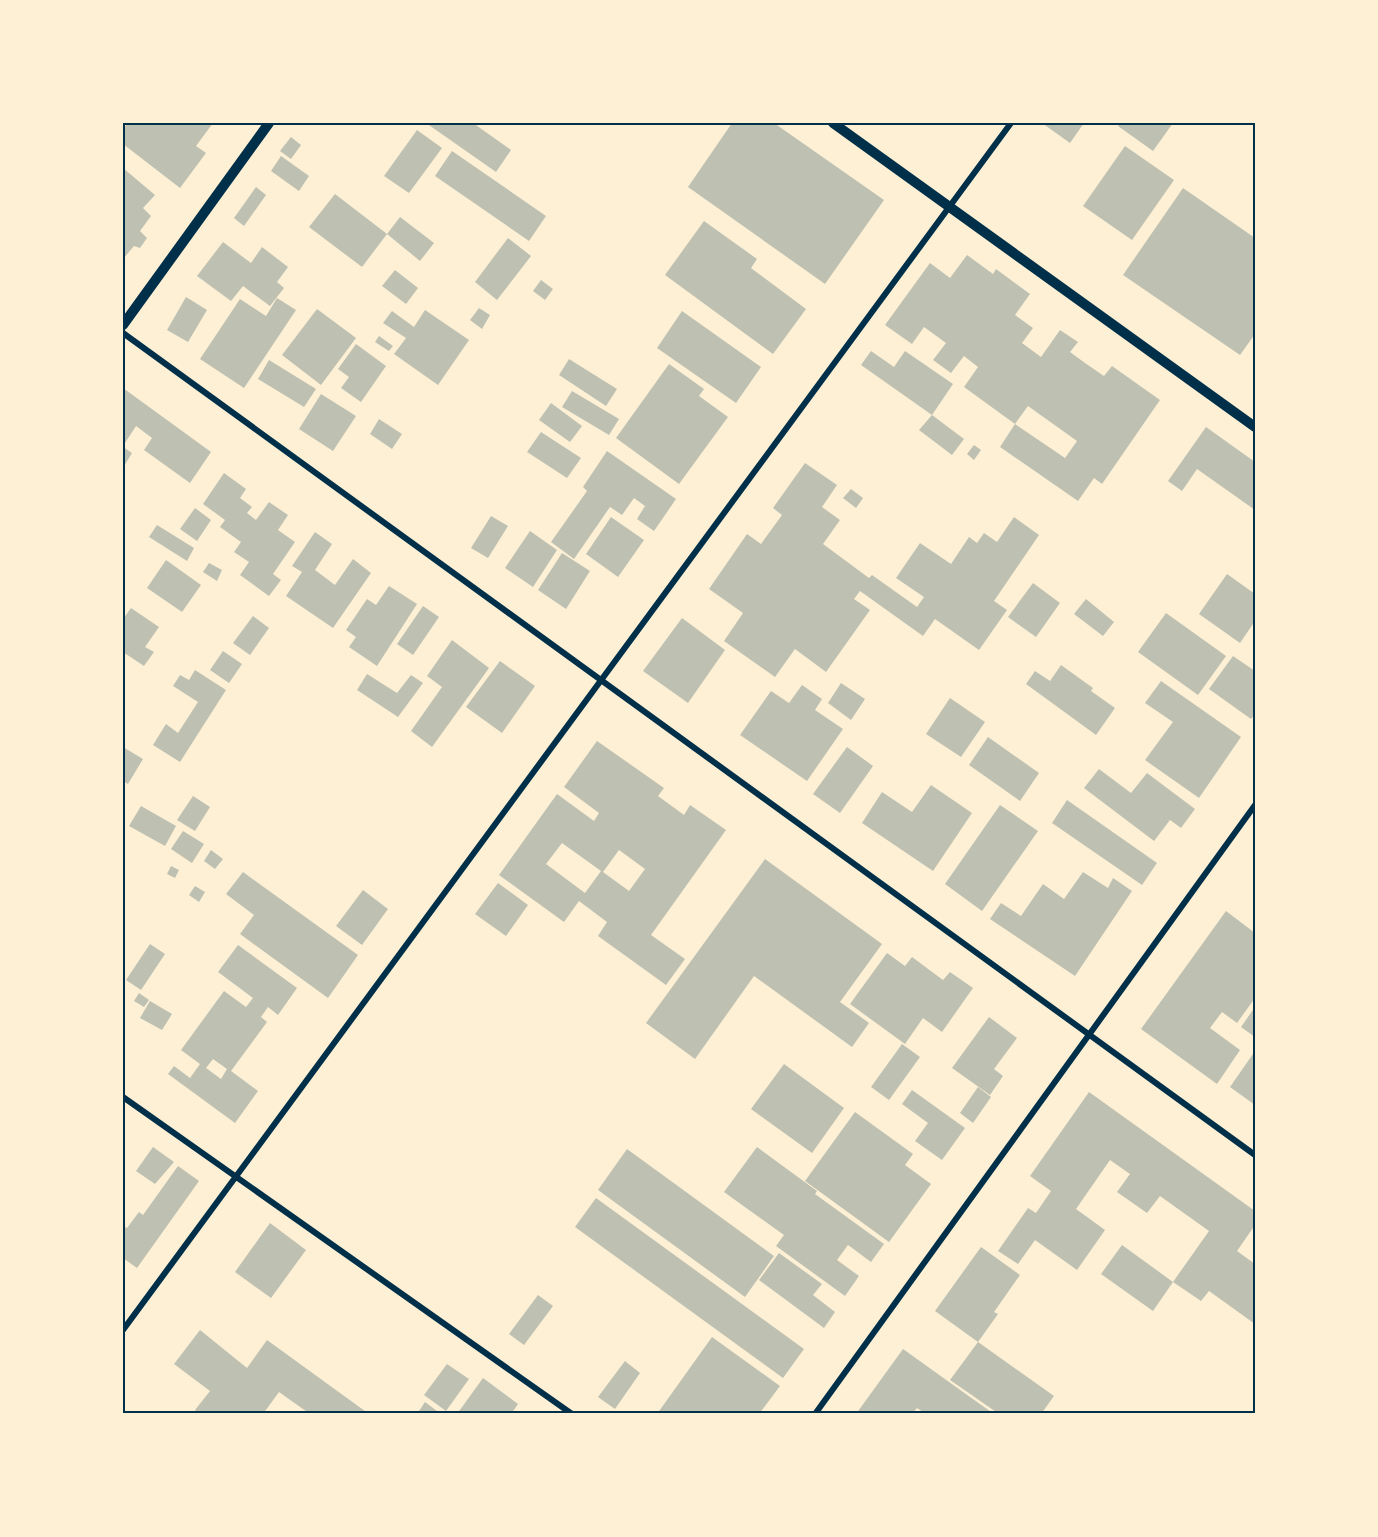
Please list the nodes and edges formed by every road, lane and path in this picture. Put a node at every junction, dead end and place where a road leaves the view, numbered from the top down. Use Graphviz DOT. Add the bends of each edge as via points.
graph roads {
  1 [pos="269,123"];
  2 [pos="833,123"];
  3 [pos="1011,123"];
  4 [pos="950,207"];
  5 [pos="123,325"];
  6 [pos="123,333"];
  7 [pos="1255,427"];
  8 [pos="601,680"];
  9 [pos="1255,805"];
  10 [pos="1089,1035"];
  11 [pos="123,1097"];
  12 [pos="1255,1155"];
  13 [pos="236,1177"];
  14 [pos="123,1330"];
  15 [pos="572,1414"];
  16 [pos="815,1414"];
  1 -- 5 [label="street"];
  2 -- 4 [label="street"];
  3 -- 4 [label="street"];
  4 -- 7 [label="street"];
  4 -- 8 [label="street"];
  6 -- 8 [label="street"];
  8 -- 10 [label="street"];
  8 -- 13 [label="street"];
  9 -- 10 [label="street"];
  10 -- 12 [label="street"];
  10 -- 16 [label="street"];
  11 -- 13 [label="street"];
  13 -- 14 [label="street"];
  13 -- 15 [label="street"];
}
